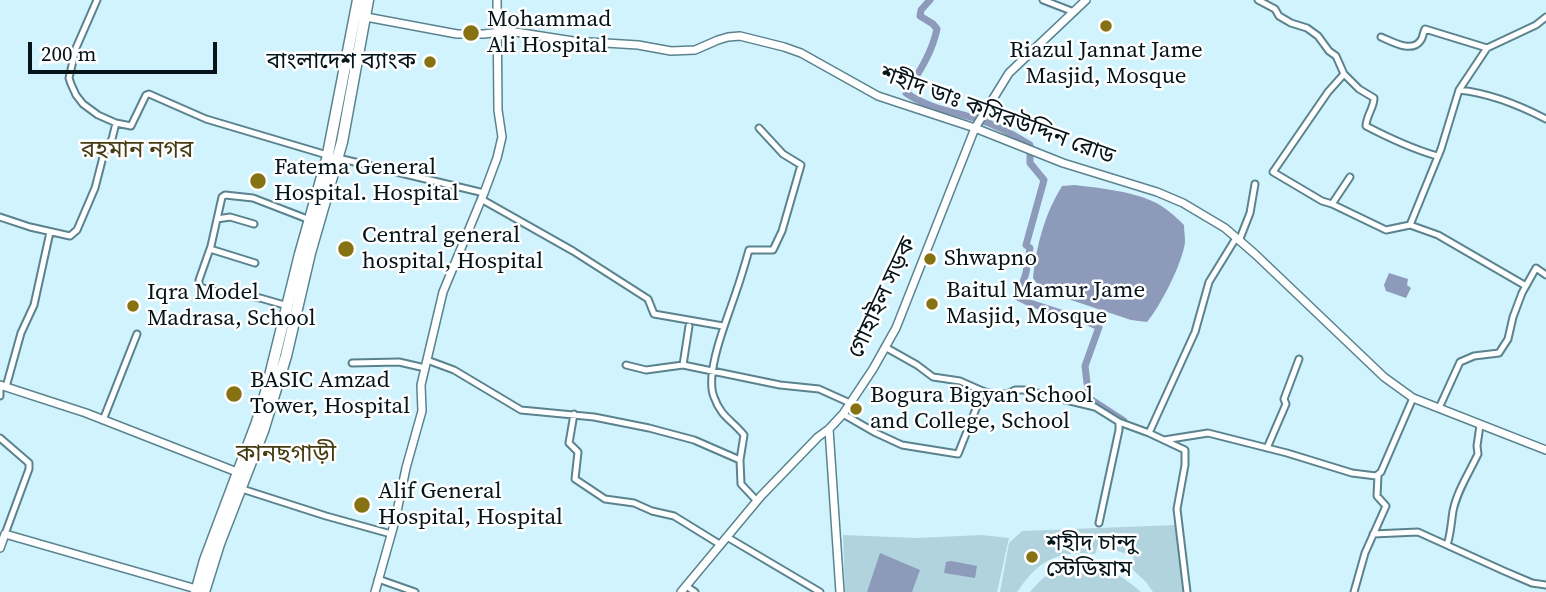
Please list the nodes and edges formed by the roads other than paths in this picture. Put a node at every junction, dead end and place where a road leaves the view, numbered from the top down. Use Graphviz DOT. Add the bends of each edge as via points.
graph roads {
  1 [pos="97,0"];
  2 [pos="358,0"];
  3 [pos="368,0"];
  4 [pos="497,0"];
  5 [pos="1043,0"];
  6 [pos="1086,0"];
  7 [pos="1258,0"];
  8 [pos="1074,12"];
  9 [pos="1546,17"];
  10 [pos="366,18"];
  11 [pos="498,31"];
  12 [pos="1381,37"];
  13 [pos="1487,48"];
  14 [pos="1344,74"];
  15 [pos="1459,90"];
  16 [pos="1546,119"];
  17 [pos="116,123"];
  18 [pos="977,126"];
  19 [pos="759,128"];
  20 [pos="1437,156"];
  21 [pos="333,157"];
  22 [pos="1350,177"];
  23 [pos="1255,184"];
  24 [pos="483,196"];
  25 [pos="1332,204"];
  26 [pos="0,217"];
  27 [pos="217,219"];
  28 [pos="310,220"];
  29 [pos="254,224"];
  30 [pos="1410,225"];
  31 [pos="50,232"];
  32 [pos="1238,239"];
  33 [pos="210,249"];
  34 [pos="256,264"];
  35 [pos="1546,275"];
  36 [pos="1526,286"];
  37 [pos="288,306"];
  38 [pos="689,326"];
  39 [pos="723,326"];
  40 [pos="137,334"];
  41 [pos="885,347"];
  42 [pos="1299,359"];
  43 [pos="352,363"];
  44 [pos="426,364"];
  45 [pos="626,365"];
  46 [pos="683,365"];
  47 [pos="713,370"];
  48 [pos="2,387"];
  49 [pos="983,391"];
  50 [pos="0,396"];
  51 [pos="1413,398"];
  52 [pos="850,403"];
  53 [pos="1438,408"];
  54 [pos="574,414"];
  55 [pos="843,414"];
  56 [pos="103,420"];
  57 [pos="1119,422"];
  58 [pos="1480,425"];
  59 [pos="829,429"];
  60 [pos="1149,433"];
  61 [pos="0,438"];
  62 [pos="1163,440"];
  63 [pos="1267,448"];
  64 [pos="1546,450"];
  65 [pos="740,460"];
  66 [pos="242,474"];
  67 [pos="1378,475"];
  68 [pos="242,489"];
  69 [pos="757,501"];
  70 [pos="1099,523"];
  71 [pos="5,534"];
  72 [pos="391,534"];
  73 [pos="1373,534"];
  74 [pos="727,537"];
  75 [pos="721,545"];
  76 [pos="1447,545"];
  77 [pos="0,548"];
  78 [pos="378,579"];
  79 [pos="1546,585"];
  80 [pos="684,589"];
  81 [pos="200,591"];
  82 [pos="375,592"];
  83 [pos="415,592"];
  84 [pos="695,592"];
  85 [pos="820,592"];
  86 [pos="841,592"];
  87 [pos="1187,592"];
  88 [pos="1354,592"];
  1 -- 17 [label="street" via="69,78 83,104"];
  2 -- 21 [label="highway"];
  3 -- 10 [label="highway"];
  4 -- 11 [label="street"];
  5 -- 8 [label="street"];
  6 -- 8 [label="street, গোহাইল সড়ক"];
  7 -- 14 [label="street" via="1318,36"];
  8 -- 18 [label="street, গোহাইল সড়ক" via="1009,73"];
  9 -- 13 [label="street"];
  10 -- 11 [label="street, শহীদ ডাঃ কসিরউদ্দিন রোড" via="457,34"];
  10 -- 21 [label="highway"];
  11 -- 18 [label="street, শহীদ ডাঃ কসিরউদ্দিন রোড" via="671,51 695,50 740,36 801,53 878,96"];
  11 -- 24 [label="street" via="502,137"];
  12 -- 13 [label="street" via="1412,46 1422,40 1425,29"];
  13 -- 15 [label="street"];
  14 -- 20 [label="street" via="1374,98 1367,126"];
  14 -- 25 [label="street" via="1273,172"];
  15 -- 16 [label="street" via="1486,94"];
  15 -- 20 [label="street"];
  17 -- 21 [label="street" via="131,126 149,94 206,119"];
  17 -- 31 [label="street" via="77,230 70,236"];
  18 -- 32 [label="street, শহীদ ডাঃ কসিরউদ্দিন রোড" via="1049,158 1183,203"];
  18 -- 41 [label="street, গোহাইল সড়ক"];
  19 -- 39 [label="street" via="802,165 773,250 749,250"];
  20 -- 30 [label="street"];
  21 -- 24 [label="street"];
  21 -- 28 [label="highway"];
  21 -- 66 [label="highway" via="286,356 263,430"];
  22 -- 25 [label="street"];
  23 -- 32 [label="street" via="1250,213"];
  24 -- 39 [label="street" via="648,299 654,314"];
  24 -- 44 [label="street" via="443,292"];
  25 -- 30 [label="street" via="1386,230"];
  26 -- 31 [label="street"];
  27 -- 28 [label="street" via="222,197 233,195"];
  27 -- 29 [label="street" via="230,217"];
  27 -- 33 [label="street"];
  28 -- 37 [label="highway"];
  30 -- 36 [label="street" via="1438,235"];
  31 -- 48 [label="street" via="34,305"];
  32 -- 51 [label="street, শহীদ ডাঃ কসিরউদ্দিন রোড" via="1384,377"];
  32 -- 60 [label="street" via="1209,282 1195,332"];
  33 -- 34 [label="street"];
  33 -- 37 [label="street" via="199,286"];
  35 -- 36 [label="street" via="1536,268"];
  36 -- 53 [label="street" via="1499,353 1460,362"];
  37 -- 66 [label="highway"];
  38 -- 46 [label="street"];
  39 -- 47 [label="street"];
  40 -- 56 [label="street"];
  41 -- 49 [label="street" via="933,377"];
  41 -- 52 [label="street, গোহাইল সড়ক"];
  42 -- 63 [label="street"];
  43 -- 44 [label="street"];
  44 -- 54 [label="street" via="454,370 521,410"];
  44 -- 72 [label="street" via="422,411"];
  45 -- 46 [label="street" via="646,370"];
  46 -- 47 [label="street"];
  47 -- 52 [label="street" via="819,389"];
  47 -- 65 [label="street" via="712,394 721,412 744,435"];
  48 -- 50 [label="street"];
  48 -- 56 [label="street"];
  49 -- 55 [label="street" via="958,454 902,445"];
  49 -- 57 [label="street" via="1007,394 1024,390 1095,407"];
  51 -- 53 [label="street, শহীদ ডাঃ কসিরউদ্দিন রোড"];
  51 -- 67 [label="street"];
  52 -- 55 [label="street, গোহাইল সড়ক"];
  53 -- 58 [label="street, শহীদ ডাঃ কসিরউদ্দিন রোড"];
  54 -- 65 [label="street" via="672,433"];
  54 -- 75 [label="street" via="569,443 578,452 575,480 605,499 674,516"];
  55 -- 59 [label="street, গোহাইল সড়ক"];
  56 -- 66 [label="street"];
  57 -- 60 [label="street"];
  57 -- 70 [label="street"];
  58 -- 64 [label="street, শহীদ ডাঃ কসিরউদ্দিন রোড"];
  58 -- 76 [label="street" via="1478,454 1462,483"];
  59 -- 69 [label="street, গোহাইল সড়ক"];
  59 -- 86 [label="street"];
  60 -- 62 [label="street"];
  61 -- 71 [label="street" via="29,463"];
  62 -- 63 [label="street" via="1208,433"];
  62 -- 87 [label="street" via="1185,450 1177,509"];
  63 -- 67 [label="street" via="1352,473"];
  65 -- 69 [label="street" via="741,484"];
  66 -- 68 [label="highway"];
  66 -- 81 [label="highway" via="205,560"];
  67 -- 73 [label="street" via="1377,496 1386,506"];
  68 -- 72 [label="street"];
  68 -- 81 [label="highway"];
  69 -- 74 [label="street, গোহাইল সড়ক"];
  71 -- 77 [label="street"];
  71 -- 81 [label="street"];
  72 -- 78 [label="street"];
  73 -- 76 [label="street" via="1419,532"];
  73 -- 88 [label="street"];
  74 -- 75 [label="street, গোহাইল সড়ক"];
  74 -- 85 [label="street"];
  75 -- 80 [label="street, গোহাইল সড়ক"];
  76 -- 79 [label="street"];
  78 -- 82 [label="street"];
  78 -- 83 [label="street"];
  80 -- 84 [label="street"];
}
